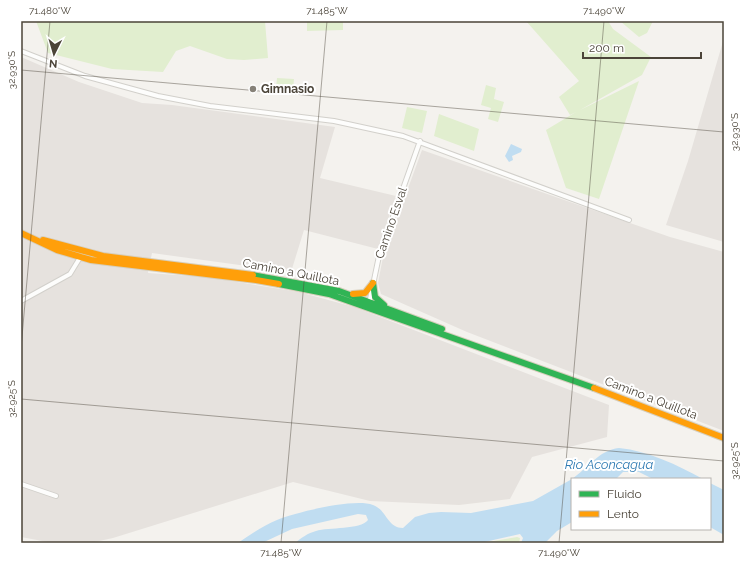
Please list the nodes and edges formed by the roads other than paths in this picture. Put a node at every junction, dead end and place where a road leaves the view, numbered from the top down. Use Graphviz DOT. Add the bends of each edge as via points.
graph roads {
  1 [pos="21,51"];
  2 [pos="420,141"];
  3 [pos="629,220"];
  4 [pos="21,232"];
  5 [pos="82,255"];
  6 [pos="372,283"];
  7 [pos="339,291"];
  8 [pos="21,301"];
  9 [pos="369,305"];
  10 [pos="400,313"];
  11 [pos="570,380"];
  12 [pos="724,438"];
  13 [pos="21,484"];
  14 [pos="56,496"];
  1 -- 2 [label="street" via="85,76 158,96 210,106 334,121"];
  2 -- 3 [label="street"];
  2 -- 6 [label="street, Camino Esval" via="379,256"];
  4 -- 5 [label="main road, Camino a Quillota" via="52,248"];
  5 -- 7 [label="main road, Camino a Quillota" via="274,278"];
  5 -- 8 [label="street" via="70,274"];
  5 -- 9 [label="main road, Camino a Quillota" via="112,263 294,286"];
  6 -- 7 [label="main road" via="368,291 362,294"];
  6 -- 9 [label="street, Camino Esval"];
  6 -- 10 [label="main road" via="374,294 379,301"];
  7 -- 9 [label="main road, Camino a Quillota"];
  9 -- 10 [label="main road, Camino a Quillota"];
  9 -- 11 [label="main road, Camino a Quillota"];
  10 -- 11 [label="main road, Camino a Quillota"];
  11 -- 12 [label="main road, Camino a Quillota"];
  13 -- 14 [label="street"];
}
